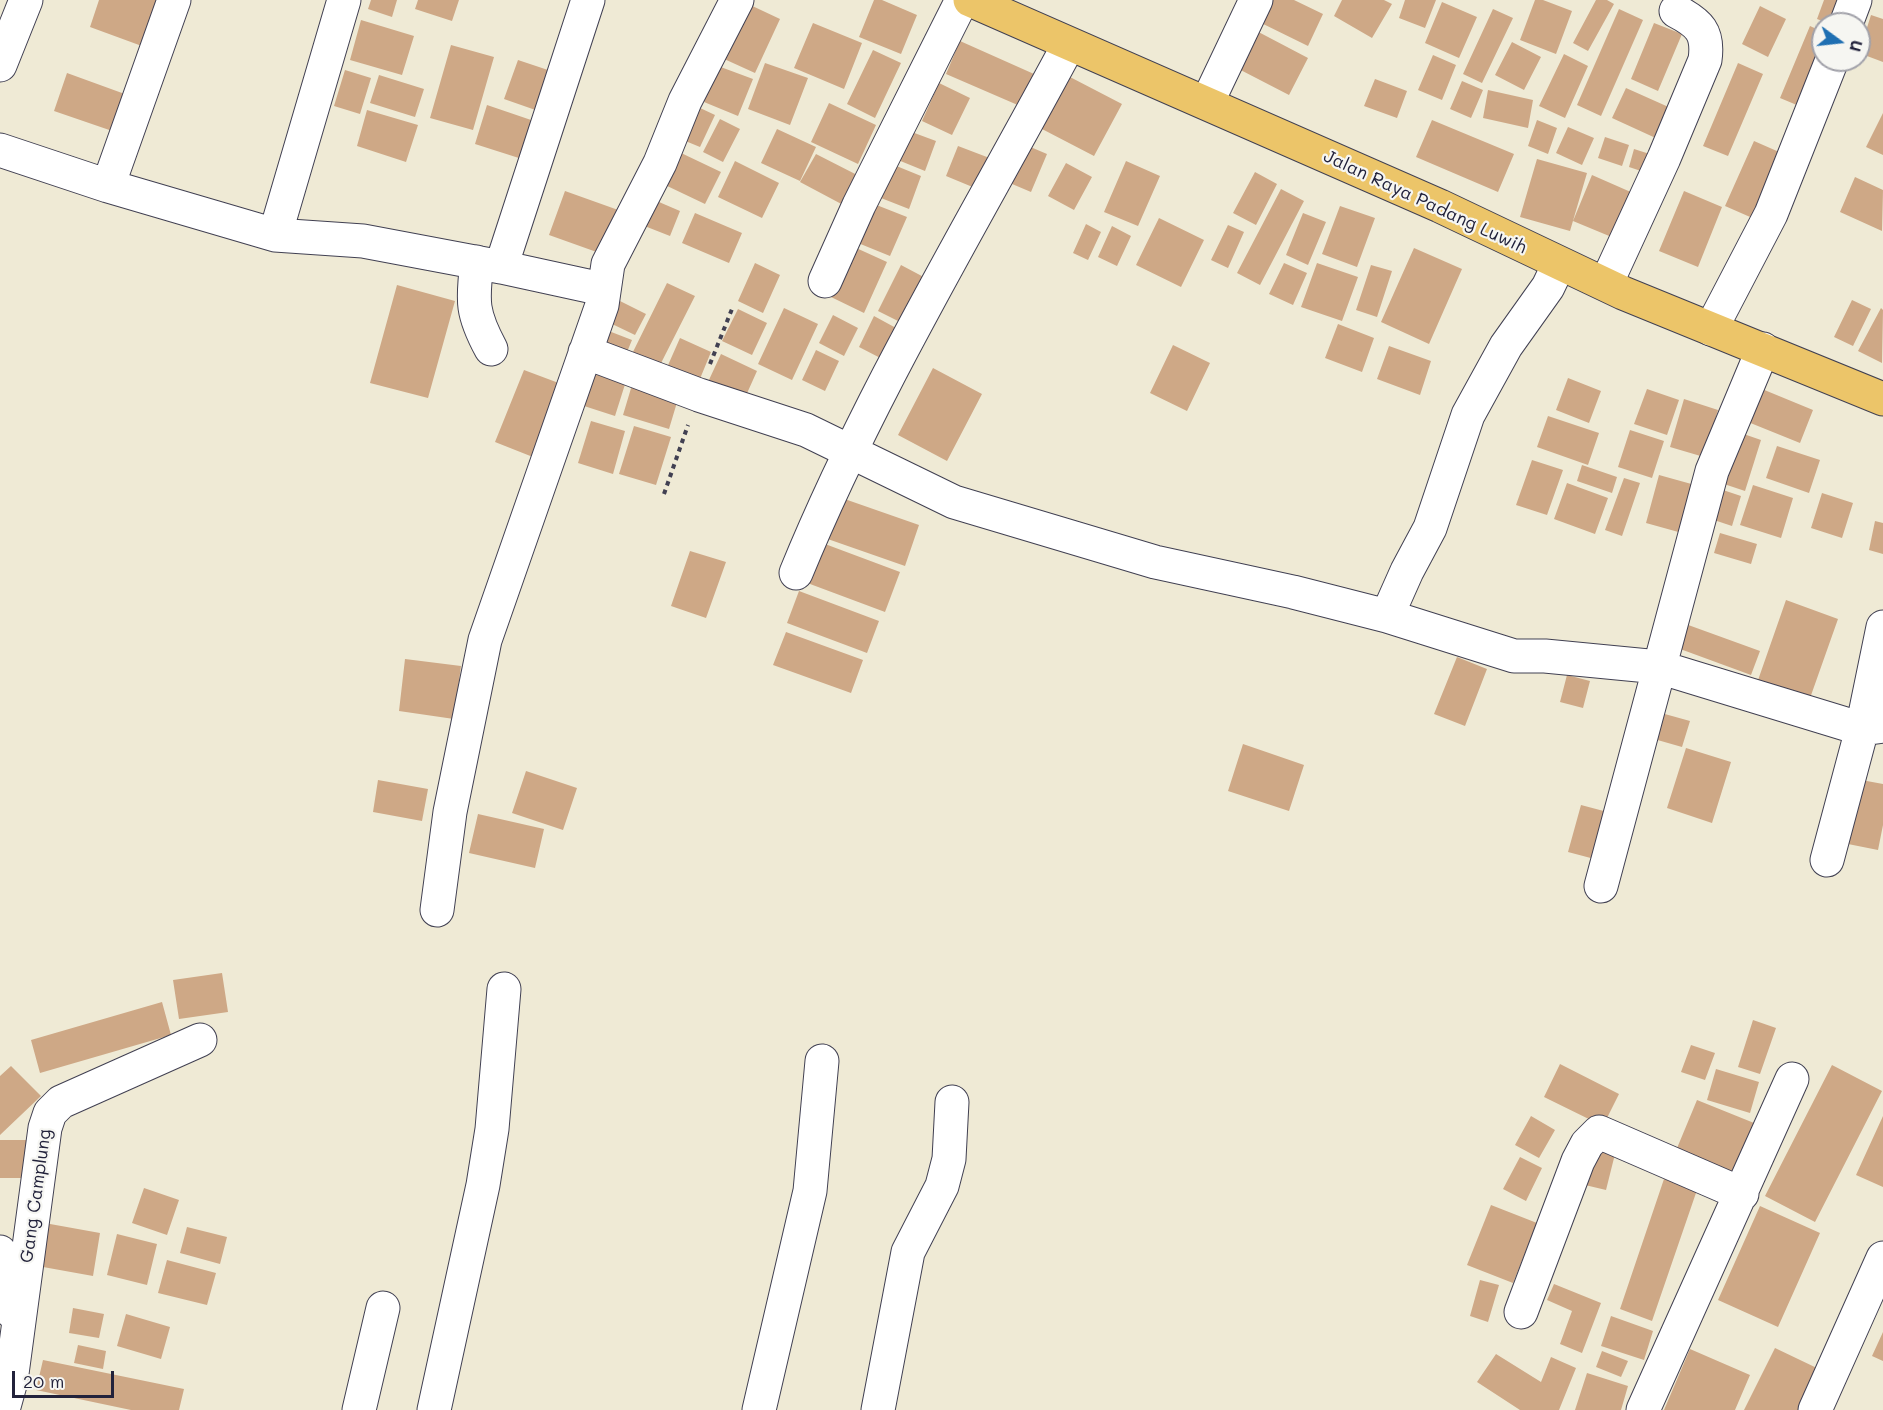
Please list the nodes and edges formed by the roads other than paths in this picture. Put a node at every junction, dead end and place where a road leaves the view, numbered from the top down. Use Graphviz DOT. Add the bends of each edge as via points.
graph roads {
  1 [pos="26,0"];
  2 [pos="174,0"];
  3 [pos="344,0"];
  4 [pos="588,0"];
  5 [pos="737,0"];
  6 [pos="962,0"];
  7 [pos="969,0"];
  8 [pos="1256,0"];
  9 [pos="1676,11"];
  10 [pos="1068,45"];
  11 [pos="0,65"];
  12 [pos="1827,72"];
  13 [pos="1207,103"];
  14 [pos="0,150"];
  15 [pos="108,186"];
  16 [pos="275,235"];
  17 [pos="1559,264"];
  18 [pos="489,265"];
  19 [pos="825,281"];
  20 [pos="1606,284"];
  21 [pos="602,289"];
  22 [pos="1711,329"];
  23 [pos="491,349"];
  24 [pos="1764,349"];
  25 [pos="585,352"];
  26 [pos="1883,399"];
  27 [pos="851,452"];
  28 [pos="796,573"];
  29 [pos="1387,616"];
  30 [pos="1883,627"];
  31 [pos="1659,667"];
  32 [pos="1872,727"];
  33 [pos="1827,861"];
  34 [pos="1600,886"];
  35 [pos="437,910"];
  36 [pos="504,989"];
  37 [pos="200,1040"];
  38 [pos="822,1061"];
  39 [pos="1792,1079"];
  40 [pos="952,1102"];
  41 [pos="1742,1194"];
  42 [pos="0,1252"];
  43 [pos="1883,1258"];
  44 [pos="383,1308"];
  45 [pos="1521,1312"];
  46 [pos="17,1335"];
  47 [pos="5,1390"];
  48 [pos="359,1410"];
  49 [pos="434,1410"];
  50 [pos="759,1410"];
  51 [pos="878,1410"];
  52 [pos="1642,1410"];
  53 [pos="1815,1410"];
  1 -- 11 [label="street"];
  2 -- 15 [label="street"];
  3 -- 16 [label="street"];
  4 -- 18 [label="street"];
  5 -- 21 [label="street" via="608,264"];
  6 -- 19 [label="street"];
  7 -- 10 [label="main road, Jalan Raya Padang Luwih"];
  8 -- 13 [label="street"];
  9 -- 20 [label="street" via="1694,21 1701,31 1707,42 1705,60"];
  10 -- 13 [label="main road, Jalan Raya Padang Luwih"];
  10 -- 27 [label="street"];
  12 -- 22 [label="street" via="1771,213"];
  13 -- 17 [label="main road, Jalan Raya Padang Luwih"];
  14 -- 15 [label="street"];
  15 -- 16 [label="street"];
  16 -- 18 [label="street" via="363,242"];
  17 -- 20 [label="main road, Jalan Raya Padang Luwih"];
  17 -- 29 [label="street" via="1548,287 1506,346 1468,415 1430,528"];
  18 -- 21 [label="street"];
  18 -- 23 [label="street" via="472,301"];
  20 -- 22 [label="main road, Jalan Raya Padang Luwih"];
  21 -- 25 [label="street" via="602,305"];
  22 -- 24 [label="main road, Jalan Raya Padang Luwih"];
  24 -- 26 [label="main road, Jalan Raya Padang Luwih"];
  24 -- 31 [label="street" via="1712,471"];
  25 -- 27 [label="street" via="806,430"];
  25 -- 35 [label="street" via="485,640 450,812"];
  27 -- 28 [label="street"];
  27 -- 29 [label="street" via="954,501 1039,528 1155,562"];
  29 -- 31 [label="street" via="1514,656"];
  30 -- 32 [label="street"];
  31 -- 32 [label="street"];
  31 -- 34 [label="street"];
  32 -- 33 [label="street"];
  36 -- 49 [label="street" via="483,1185"];
  37 -- 46 [label="street, Gang Camplung" via="61,1102 50,1113"];
  38 -- 50 [label="street" via="810,1191"];
  39 -- 41 [label="street"];
  40 -- 51 [label="street" via="950,1159 942,1186 908,1252"];
  41 -- 45 [label="street" via="1599,1132 1578,1161"];
  41 -- 52 [label="street"];
  42 -- 46 [label="street"];
  43 -- 53 [label="street"];
  44 -- 48 [label="street"];
  46 -- 47 [label="street, Gang Camplung"];
}
